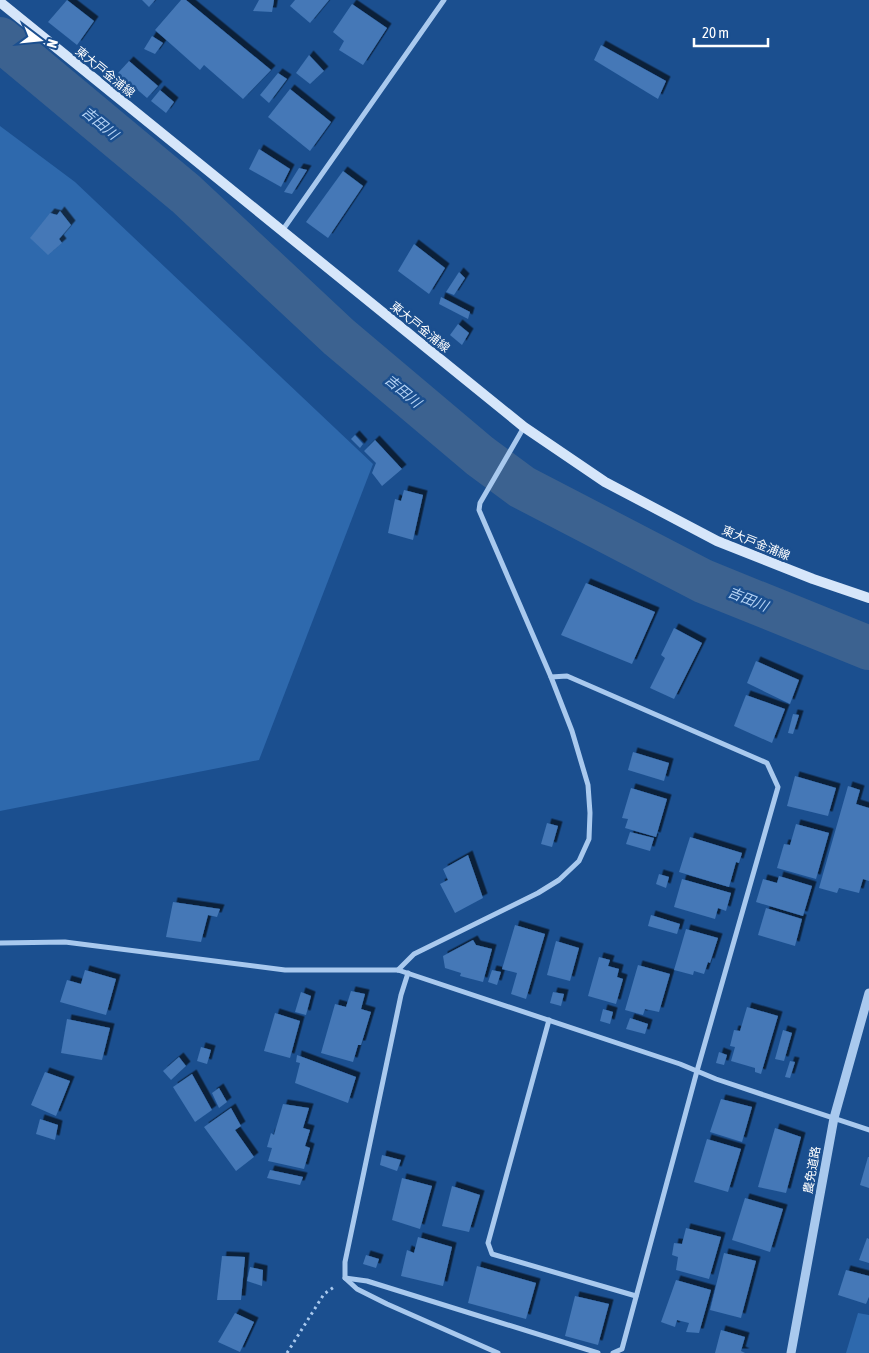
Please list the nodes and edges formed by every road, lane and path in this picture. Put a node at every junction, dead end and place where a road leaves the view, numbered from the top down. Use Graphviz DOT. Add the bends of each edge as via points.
graph roads {
  1 [pos="444,0"];
  2 [pos="0,2"];
  3 [pos="282,231"];
  4 [pos="524,427"];
  5 [pos="869,598"];
  6 [pos="551,677"];
  7 [pos="0,942"];
  8 [pos="398,970"];
  9 [pos="408,973"];
  10 [pos="869,993"];
  11 [pos="549,1020"];
  12 [pos="698,1071"];
  13 [pos="834,1118"];
  14 [pos="869,1130"];
  15 [pos="345,1278"];
  16 [pos="636,1296"];
  17 [pos="287,1353"];
  18 [pos="498,1353"];
  19 [pos="598,1353"];
  20 [pos="613,1353"];
  21 [pos="791,1353"];
  1 -- 3 [label="street"];
  2 -- 3 [label="main road, 東大戸金浦線"];
  3 -- 4 [label="main road, 東大戸金浦線"];
  4 -- 5 [label="main road, 東大戸金浦線" via="605,482 716,541"];
  4 -- 6 [label="street" via="479,510"];
  6 -- 8 [label="street" via="588,785 589,839 579,861 559,880 538,893 414,954"];
  6 -- 12 [label="street" via="567,676 767,764 778,787"];
  7 -- 8 [label="street" via="65,942 285,970"];
  8 -- 9 [label="street"];
  9 -- 11 [label="street"];
  9 -- 15 [label="street" via="344,1262"];
  10 -- 13 [label="street, 農免道路"];
  11 -- 12 [label="street"];
  11 -- 16 [label="street" via="488,1243 492,1254"];
  12 -- 13 [label="street"];
  12 -- 16 [label="street"];
  13 -- 14 [label="street"];
  13 -- 21 [label="street, 農免道路"];
  15 -- 17 [label="path" via="324,1294"];
  15 -- 18 [label="street" via="357,1289 387,1304"];
  15 -- 19 [label="street" via="367,1281"];
  16 -- 20 [label="street" via="622,1349"];
}
